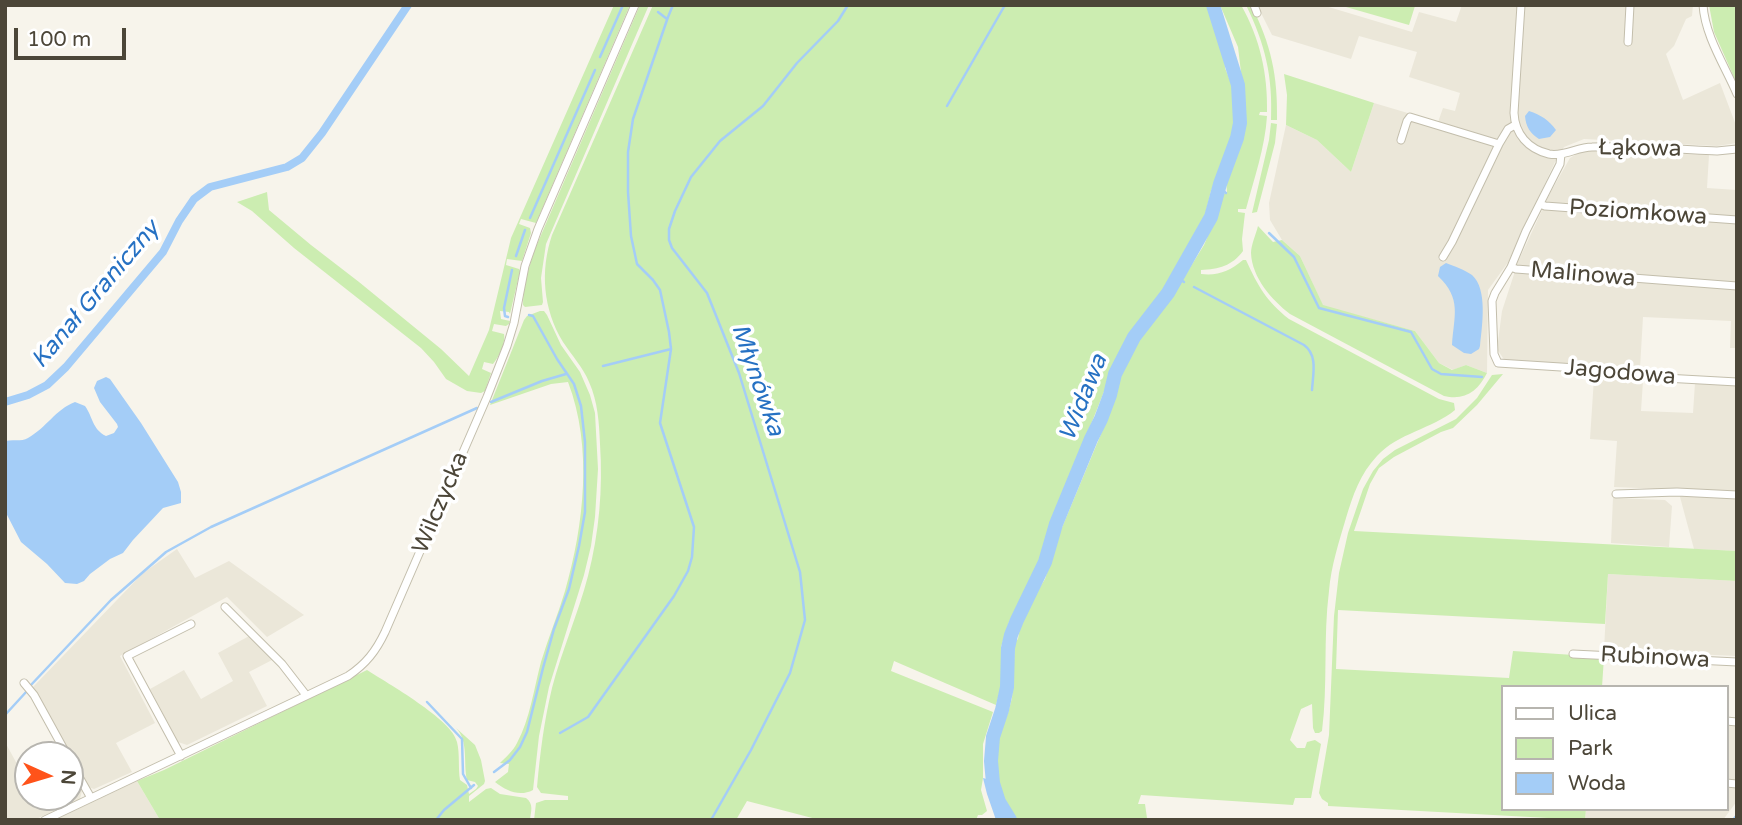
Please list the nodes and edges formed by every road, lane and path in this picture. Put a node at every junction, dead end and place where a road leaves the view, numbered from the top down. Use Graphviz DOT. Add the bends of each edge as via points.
graph roads {
  1 [pos="635,5"];
  2 [pos="1521,5"];
  3 [pos="1630,5"];
  4 [pos="1703,5"];
  5 [pos="1628,42"];
  6 [pos="1737,94"];
  7 [pos="1515,125"];
  8 [pos="1401,141"];
  9 [pos="1499,144"];
  10 [pos="1737,149"];
  11 [pos="1561,155"];
  12 [pos="1540,204"];
  13 [pos="1737,220"];
  14 [pos="1443,257"];
  15 [pos="1511,267"];
  16 [pos="1737,286"];
  17 [pos="1737,382"];
  18 [pos="1616,494"];
  19 [pos="1737,495"];
  20 [pos="225,607"];
  21 [pos="191,624"];
  22 [pos="1573,654"];
  23 [pos="1737,662"];
  24 [pos="24,684"];
  25 [pos="306,695"];
  26 [pos="59,741"];
  27 [pos="180,756"];
  28 [pos="84,788"];
  29 [pos="90,799"];
  30 [pos="45,820"];
  1 -- 25 [label="street, Wilczycka" via="538,229 507,346 482,410 385,632 359,669"];
  2 -- 7 [label="street"];
  3 -- 5 [label="street"];
  4 -- 6 [label="street" via="1711,37"];
  7 -- 9 [label="street"];
  7 -- 11 [label="street" via="1529,145"];
  8 -- 9 [label="street" via="1410,117"];
  9 -- 14 [label="street"];
  10 -- 11 [label="street, Łąkowa" via="1587,147"];
  11 -- 12 [label="street, Malinowa"];
  12 -- 13 [label="street, Poziomkowa"];
  12 -- 15 [label="street, Malinowa"];
  15 -- 16 [label="street, Malinowa"];
  15 -- 17 [label="street, Jagodowa" via="1492,302 1498,363"];
  18 -- 19 [label="street"];
  20 -- 25 [label="street" via="275,656"];
  21 -- 27 [label="street" via="127,656"];
  22 -- 23 [label="street, Rubinowa"];
  24 -- 26 [label="street"];
  25 -- 27 [label="street, Wilczycka"];
  27 -- 29 [label="street, Wilczycka"];
  28 -- 29 [label="street"];
  29 -- 30 [label="street, Wilczycka"];
}
